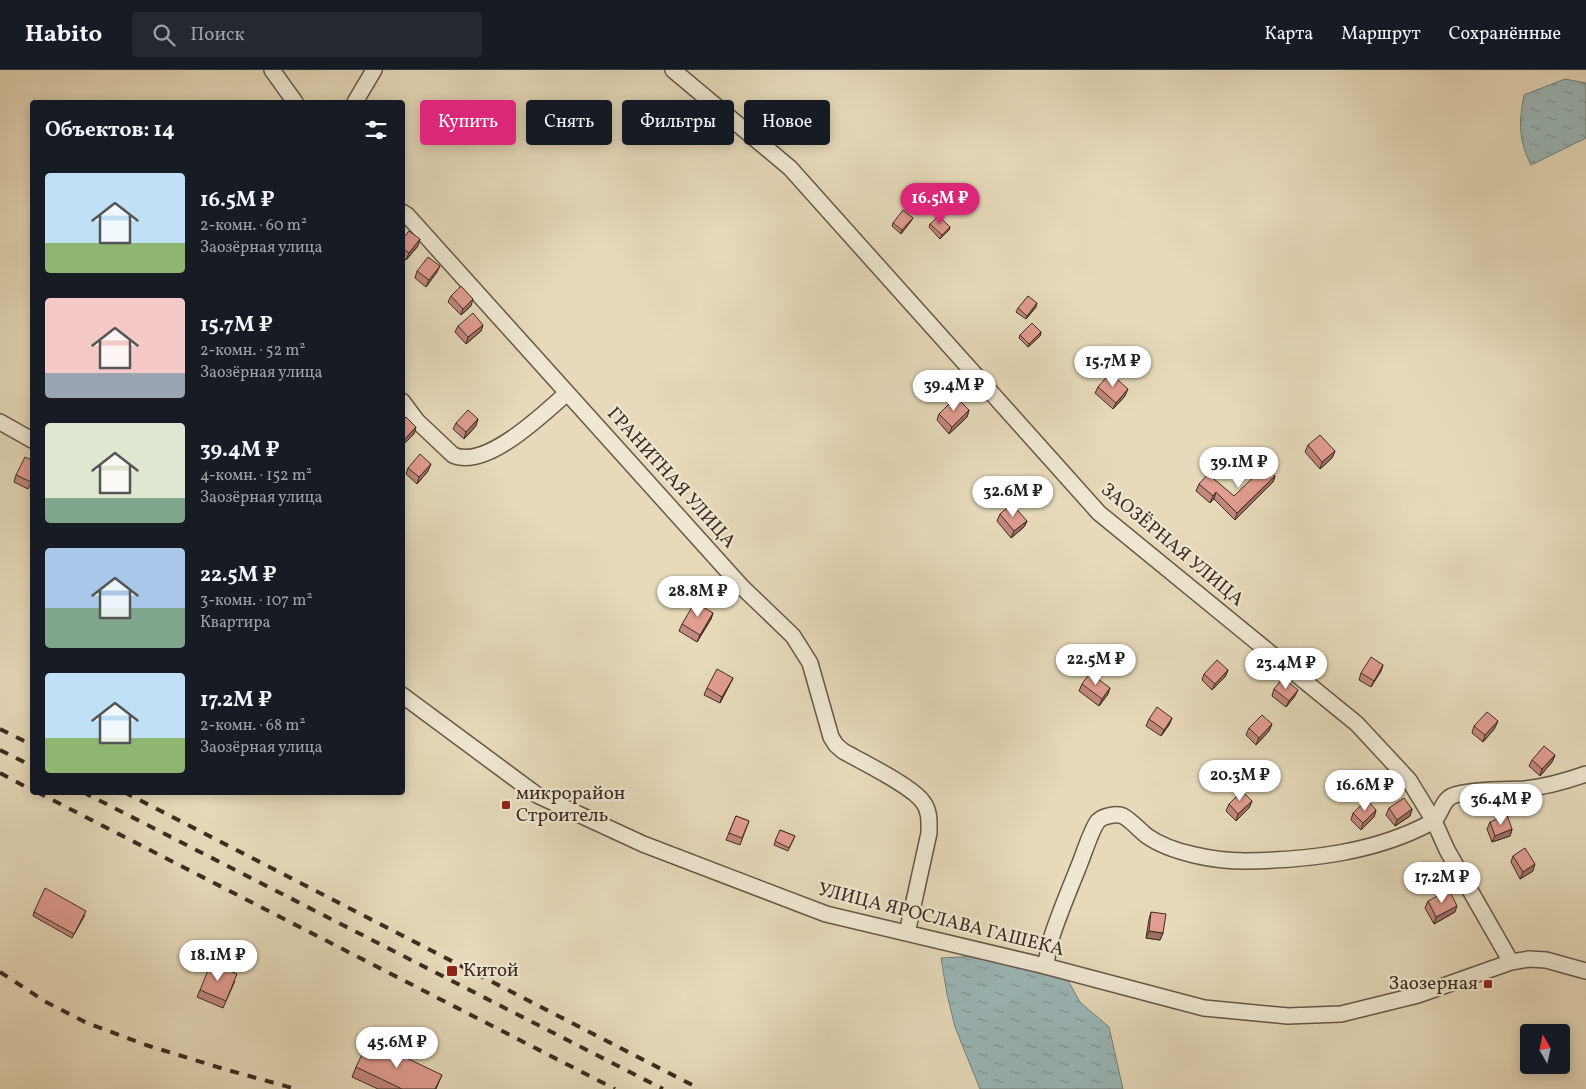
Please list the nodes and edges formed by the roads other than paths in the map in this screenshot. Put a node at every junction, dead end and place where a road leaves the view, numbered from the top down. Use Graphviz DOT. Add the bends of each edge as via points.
graph roads {
  1 [pos="272,70"];
  2 [pos="374,70"];
  3 [pos="673,70"];
  4 [pos="294,100"];
  5 [pos="356,100"];
  6 [pos="405,214"];
  7 [pos="567,393"];
  8 [pos="405,405"];
  9 [pos="0,422"];
  10 [pos="30,439"];
  11 [pos="405,697"];
  12 [pos="1586,774"];
  13 [pos="1434,821"];
  14 [pos="907,933"];
  15 [pos="1510,962"];
  16 [pos="1045,966"];
  17 [pos="1586,970"];
  1 -- 4 [label="street"];
  2 -- 5 [label="street"];
  3 -- 13 [label="street, ЗАОЗЁРНАЯ УЛИЦА" via="790,168 1100,513 1357,724 1409,780"];
  6 -- 7 [label="street, ГРАНИТНАЯ УЛИЦА"];
  7 -- 8 [label="street" via="515,436 494,450 469,459 452,455"];
  7 -- 14 [label="street, ГРАНИТНАЯ УЛИЦА" via="742,587 793,636 810,663 836,745 923,802 929,819 929,833"];
  9 -- 10 [label="street"];
  11 -- 14 [label="street, УЛИЦА ЯРОСЛАВА ГАШЕКА" via="538,796 643,844 817,910"];
  12 -- 13 [label="street" via="1526,789 1452,796 1443,804"];
  13 -- 15 [label="street, ЗАОЗЁРНАЯ УЛИЦА"];
  13 -- 16 [label="street" via="1387,842 1331,855 1236,861 1179,850 1148,837 1123,816 1108,817 1098,821 1087,843 1052,934"];
  14 -- 16 [label="street, УЛИЦА ЯРОСЛАВА ГАШЕКА"];
  15 -- 16 [label="street, УЛИЦА ЯРОСЛАВА ГАШЕКА" via="1418,995 1341,1014 1288,1016 1204,1008"];
  15 -- 17 [label="street, УЛИЦА ЯРОСЛАВА ГАШЕКА" via="1546,960"];
}
